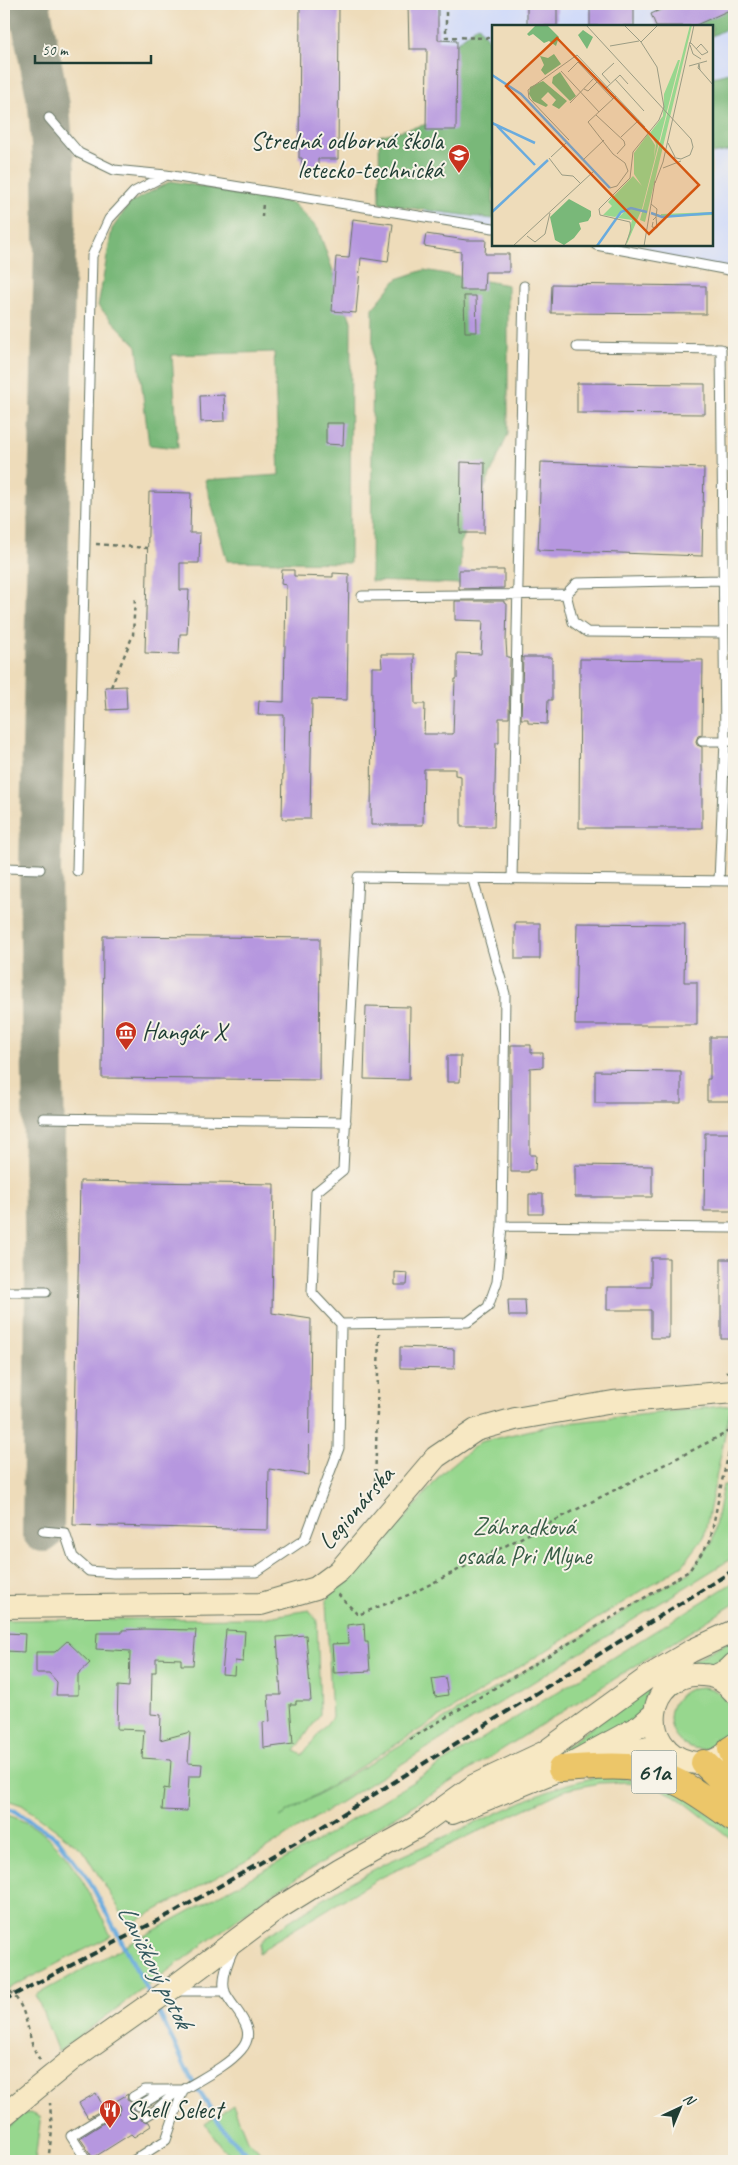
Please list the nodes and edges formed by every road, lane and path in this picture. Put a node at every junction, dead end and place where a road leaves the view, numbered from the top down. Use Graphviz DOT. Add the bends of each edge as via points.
graph roads {
  1 [pos="446,4"];
  2 [pos="491,38"];
  3 [pos="50,118"];
  4 [pos="166,175"];
  5 [pos="492,228"];
  6 [pos="601,246"];
  7 [pos="734,271"];
  8 [pos="524,286"];
  9 [pos="577,347"];
  10 [pos="85,544"];
  11 [pos="147,548"];
  12 [pos="722,580"];
  13 [pos="518,593"];
  14 [pos="566,594"];
  15 [pos="362,596"];
  16 [pos="135,597"];
  17 [pos="723,633"];
  18 [pos="111,687"];
  19 [pos="702,741"];
  20 [pos="730,741"];
  21 [pos="4,868"];
  22 [pos="40,869"];
  23 [pos="77,871"];
  24 [pos="512,879"];
  25 [pos="473,880"];
  26 [pos="719,881"];
  27 [pos="734,881"];
  28 [pos="43,1118"];
  29 [pos="346,1122"];
  30 [pos="502,1226"];
  31 [pos="734,1228"];
  32 [pos="4,1292"];
  33 [pos="46,1292"];
  34 [pos="379,1323"];
  35 [pos="341,1324"];
  36 [pos="734,1392"];
  37 [pos="734,1431"];
  38 [pos="374,1489"];
  39 [pos="43,1531"];
  40 [pos="333,1590"];
  41 [pos="4,1607"];
  42 [pos="734,1631"];
  43 [pos="734,1664"];
  44 [pos="713,1677"];
  45 [pos="734,1692"];
  46 [pos="655,1713"];
  47 [pos="410,1739"];
  48 [pos="666,1748"];
  49 [pos="733,1751"];
  50 [pos="704,1763"];
  51 [pos="561,1769"];
  52 [pos="734,1796"];
  53 [pos="734,1819"];
  54 [pos="418,1827"];
  55 [pos="238,1939"];
  56 [pos="4,1986"];
  57 [pos="225,1991"];
  58 [pos="168,1992"];
  59 [pos="48,2078"];
  60 [pos="180,2090"];
  61 [pos="164,2091"];
  62 [pos="133,2097"];
  63 [pos="139,2106"];
  64 [pos="113,2113"];
  65 [pos="4,2115"];
  66 [pos="146,2116"];
  67 [pos="48,2161"];
  68 [pos="87,2161"];
  69 [pos="133,2161"];
  1 -- 2 [label="path" via="446,37"];
  3 -- 4 [label="lane" via="79,153 114,170"];
  4 -- 5 [label="lane"];
  4 -- 10 [label="lane" via="134,192 109,219 92,256"];
  6 -- 7 [label="lane"];
  8 -- 13 [label="lane"];
  9 -- 12 [label="lane" via="721,349 724,445"];
  10 -- 11 [label="path"];
  10 -- 23 [label="lane"];
  12 -- 14 [label="lane" via="577,583"];
  12 -- 17 [label="lane"];
  13 -- 14 [label="lane"];
  13 -- 15 [label="lane"];
  13 -- 24 [label="lane"];
  14 -- 17 [label="lane" via="573,622 587,632"];
  16 -- 18 [label="path" via="133,635"];
  17 -- 20 [label="lane"];
  19 -- 20 [label="lane"];
  20 -- 26 [label="lane"];
  21 -- 22 [label="lane"];
  24 -- 25 [label="lane"];
  24 -- 26 [label="lane"];
  25 -- 29 [label="lane" via="358,877"];
  25 -- 30 [label="lane" via="505,994"];
  26 -- 27 [label="lane"];
  28 -- 29 [label="lane"];
  29 -- 35 [label="lane" via="343,1170 316,1192 312,1293"];
  30 -- 31 [label="lane"];
  30 -- 34 [label="lane" via="497,1282 488,1307 468,1322"];
  32 -- 33 [label="lane"];
  34 -- 35 [label="lane"];
  34 -- 38 [label="path"];
  35 -- 39 [label="lane" via="339,1448 305,1539 256,1572 113,1573 89,1571 73,1557 65,1533"];
  36 -- 41 [label="main road, Legionárska" via="614,1402 515,1419 476,1430 436,1457 339,1571 316,1588 261,1604"];
  37 -- 40 [label="path" via="404,1596 358,1615"];
  37 -- 47 [label="path" via="710,1541 689,1571"];
  42 -- 54 [label="main road" via="661,1669 545,1752 475,1786"];
  43 -- 44 [label="main road"];
  44 -- 45 [label="main road"];
  44 -- 46 [label="main road" via="694,1674 675,1681 661,1695"];
  46 -- 48 [label="main road" via="656,1732"];
  46 -- 51 [label="main road" via="640,1726"];
  48 -- 50 [label="main road" via="683,1760"];
  48 -- 51 [label="main road" via="648,1748"];
  49 -- 50 [label="main road"];
  50 -- 52 [label="main road, 61a"];
  51 -- 53 [label="main road, 61a" via="626,1767 651,1771 678,1781"];
  51 -- 54 [label="main road"];
  54 -- 55 [label="main road" via="279,1908"];
  55 -- 57 [label="lane" via="228,1962"];
  55 -- 58 [label="main road"];
  56 -- 59 [label="path" via="15,1994"];
  57 -- 58 [label="lane"];
  57 -- 60 [label="lane" via="246,2024 246,2042 234,2057"];
  58 -- 59 [label="main road"];
  59 -- 65 [label="main road"];
  59 -- 67 [label="path" via="52,2131"];
  60 -- 61 [label="lane"];
  60 -- 66 [label="lane"];
  60 -- 69 [label="lane" via="166,2140"];
  61 -- 62 [label="lane" via="145,2090"];
  61 -- 63 [label="lane"];
  64 -- 68 [label="lane" via="71,2136"];
}
